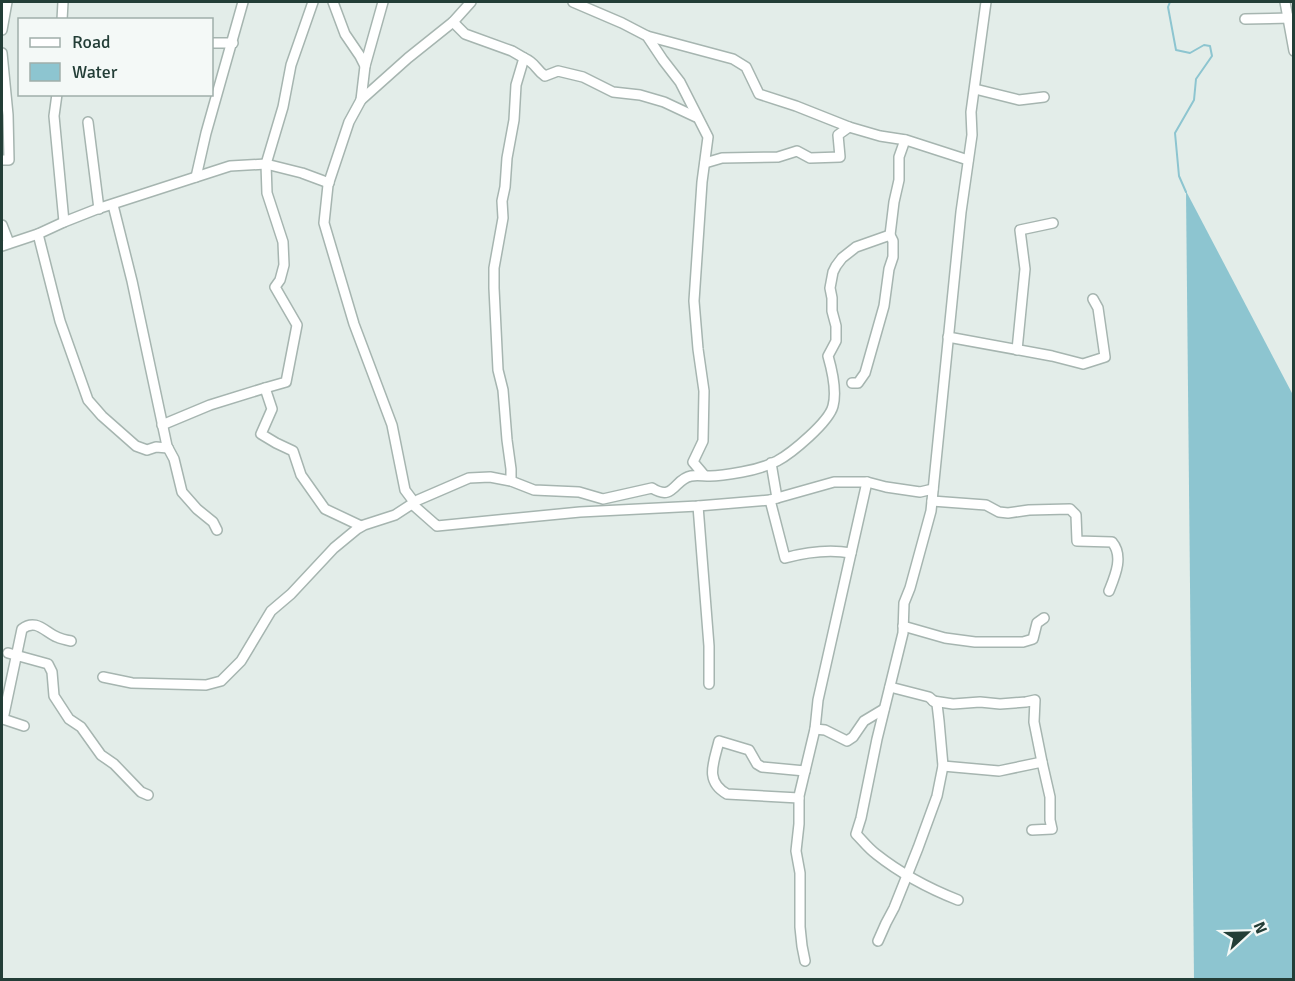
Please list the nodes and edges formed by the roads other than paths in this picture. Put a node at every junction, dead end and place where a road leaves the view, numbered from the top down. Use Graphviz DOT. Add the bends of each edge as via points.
graph roads {
  1 [pos="7,2"];
  2 [pos="63,2"];
  3 [pos="243,2"];
  4 [pos="313,2"];
  5 [pos="333,2"];
  6 [pos="383,2"];
  7 [pos="471,2"];
  8 [pos="573,2"];
  9 [pos="986,2"];
  10 [pos="1285,2"];
  11 [pos="62,18"];
  12 [pos="1290,18"];
  13 [pos="1245,19"];
  14 [pos="453,22"];
  15 [pos="2,30"];
  16 [pos="647,36"];
  17 [pos="213,43"];
  18 [pos="232,43"];
  19 [pos="1293,51"];
  20 [pos="2,53"];
  21 [pos="524,58"];
  22 [pos="365,66"];
  23 [pos="975,89"];
  24 [pos="57,96"];
  25 [pos="1044,98"];
  26 [pos="361,100"];
  27 [pos="696,117"];
  28 [pos="88,122"];
  29 [pos="849,127"];
  30 [pos="905,140"];
  31 [pos="2,160"];
  32 [pos="968,160"];
  33 [pos="705,163"];
  34 [pos="266,164"];
  35 [pos="196,177"];
  36 [pos="328,183"];
  37 [pos="113,205"];
  38 [pos="99,209"];
  39 [pos="64,222"];
  40 [pos="1053,223"];
  41 [pos="2,225"];
  42 [pos="38,234"];
  43 [pos="890,235"];
  44 [pos="5,245"];
  45 [pos="1093,299"];
  46 [pos="948,337"];
  47 [pos="1017,350"];
  48 [pos="852,383"];
  49 [pos="265,388"];
  50 [pos="162,425"];
  51 [pos="168,448"];
  52 [pos="771,463"];
  53 [pos="704,475"];
  54 [pos="511,481"];
  55 [pos="867,482"];
  56 [pos="933,489"];
  57 [pos="773,499"];
  58 [pos="932,501"];
  59 [pos="413,503"];
  60 [pos="698,506"];
  61 [pos="361,526"];
  62 [pos="217,530"];
  63 [pos="851,553"];
  64 [pos="1109,591"];
  65 [pos="1044,618"];
  66 [pos="903,626"];
  67 [pos="71,641"];
  68 [pos="12,654"];
  69 [pos="103,677"];
  70 [pos="709,684"];
  71 [pos="890,687"];
  72 [pos="933,701"];
  73 [pos="884,709"];
  74 [pos="2,718"];
  75 [pos="24,726"];
  76 [pos="815,729"];
  77 [pos="1042,762"];
  78 [pos="943,766"];
  79 [pos="805,771"];
  80 [pos="147,795"];
  81 [pos="799,798"];
  82 [pos="1032,830"];
  83 [pos="907,874"];
  84 [pos="958,900"];
  85 [pos="878,941"];
  86 [pos="805,962"];
  1 -- 15 [label="street"];
  2 -- 11 [label="street"];
  3 -- 18 [label="street"];
  4 -- 34 [label="street" via="291,65"];
  5 -- 22 [label="street" via="345,34"];
  6 -- 22 [label="street"];
  7 -- 14 [label="street"];
  8 -- 16 [label="street"];
  9 -- 23 [label="street"];
  10 -- 12 [label="street"];
  12 -- 13 [label="street"];
  12 -- 19 [label="street"];
  14 -- 21 [label="street" via="465,34"];
  14 -- 26 [label="street"];
  16 -- 27 [label="street" via="680,82"];
  16 -- 29 [label="street" via="733,59 746,67 759,94"];
  17 -- 18 [label="street"];
  18 -- 35 [label="street"];
  20 -- 31 [label="street" via="9,160"];
  21 -- 27 [label="street" via="545,76 558,71 583,77 613,92 664,102"];
  21 -- 54 [label="street" via="516,85 502,201 504,218 494,268 498,370"];
  22 -- 26 [label="street"];
  23 -- 25 [label="street" via="1019,100"];
  23 -- 32 [label="street"];
  24 -- 39 [label="street" via="54,116"];
  26 -- 36 [label="street" via="349,122"];
  27 -- 33 [label="street" via="708,138"];
  28 -- 38 [label="street"];
  29 -- 30 [label="street"];
  29 -- 33 [label="street" via="838,135 840,158 810,158 797,151 778,157 722,158"];
  30 -- 32 [label="street"];
  30 -- 43 [label="street" via="899,157"];
  32 -- 46 [label="street"];
  33 -- 53 [label="street" via="694,301 704,391 703,441 693,462"];
  34 -- 35 [label="street" via="230,166"];
  34 -- 36 [label="street"];
  34 -- 49 [label="street" via="267,192 283,242 284,265 275,287 297,326 286,382"];
  35 -- 37 [label="street"];
  36 -- 59 [label="street" via="324,223 354,324 393,425 405,490"];
  37 -- 38 [label="street"];
  37 -- 50 [label="street"];
  38 -- 39 [label="street"];
  39 -- 42 [label="street"];
  40 -- 47 [label="street" via="1020,230 1025,269"];
  41 -- 44 [label="street"];
  42 -- 44 [label="street"];
  42 -- 51 [label="street" via="60,321 88,400 136,446 147,450"];
  43 -- 48 [label="street" via="893,257 885,306 865,373"];
  43 -- 52 [label="street" via="856,247 836,266 830,288 836,341 828,356 833,374 833,407 808,438"];
  45 -- 47 [label="street" via="1098,308 1105,357 1083,364"];
  46 -- 47 [label="street"];
  46 -- 56 [label="street"];
  49 -- 50 [label="street"];
  49 -- 61 [label="street" via="272,409 261,434 293,451 301,475 325,509"];
  50 -- 51 [label="street"];
  51 -- 62 [label="street" via="182,492"];
  52 -- 53 [label="street" via="746,471"];
  52 -- 57 [label="street"];
  53 -- 54 [label="street" via="687,476 669,492 659,493 652,488 603,499 579,492 534,490"];
  54 -- 59 [label="street" via="470,478"];
  55 -- 56 [label="street" via="920,492"];
  55 -- 57 [label="street" via="834,482"];
  55 -- 63 [label="street"];
  56 -- 58 [label="street"];
  57 -- 60 [label="street"];
  57 -- 63 [label="street" via="784,558 814,551"];
  58 -- 64 [label="street" via="986,505 1008,513 1070,509 1076,515 1077,541 1112,542 1117,548 1118,561"];
  58 -- 66 [label="street" via="904,603"];
  59 -- 60 [label="street" via="437,526 580,512"];
  59 -- 61 [label="street" via="394,515"];
  60 -- 70 [label="street"];
  61 -- 69 [label="street" via="271,611 241,661 221,681 206,685 132,683"];
  63 -- 76 [label="street"];
  65 -- 66 [label="street" via="1037,622 1033,639 1023,642 945,638"];
  66 -- 71 [label="street"];
  67 -- 68 [label="street" via="57,638 44,627 26,626"];
  68 -- 74 [label="street"];
  68 -- 80 [label="street" via="48,664 54,696 69,719 81,727 101,755"];
  71 -- 72 [label="street"];
  71 -- 73 [label="street"];
  72 -- 77 [label="street" via="1000,704 1035,700 1034,722"];
  72 -- 78 [label="street" via="937,704"];
  73 -- 76 [label="street" via="864,722 847,741"];
  73 -- 83 [label="street" via="855,834"];
  74 -- 75 [label="street"];
  76 -- 79 [label="street"];
  77 -- 78 [label="street" via="999,771"];
  77 -- 82 [label="street" via="1052,829"];
  78 -- 83 [label="street" via="937,796"];
  79 -- 81 [label="street"];
  79 -- 81 [label="street" via="762,767 749,750 719,741 713,766 713,779 719,789 727,794"];
  81 -- 86 [label="street" via="796,852"];
  83 -- 84 [label="street"];
  83 -- 85 [label="street"];
}
